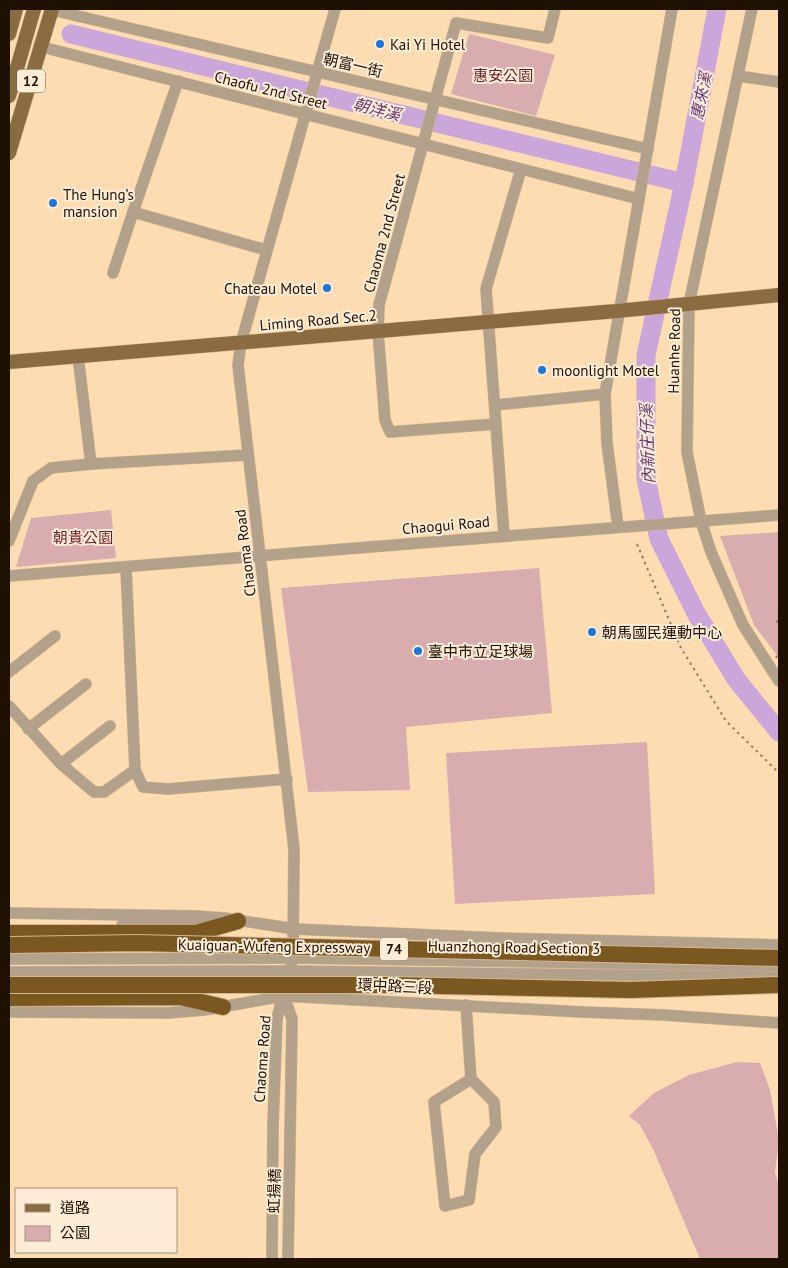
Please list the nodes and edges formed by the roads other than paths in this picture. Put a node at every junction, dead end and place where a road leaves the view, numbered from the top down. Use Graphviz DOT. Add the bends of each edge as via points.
graph roads {
  1 [pos="16,9"];
  2 [pos="34,9"];
  3 [pos="52,9"];
  4 [pos="335,9"];
  5 [pos="555,9"];
  6 [pos="672,9"];
  7 [pos="752,9"];
  8 [pos="9,34"];
  9 [pos="42,47"];
  10 [pos="318,72"];
  11 [pos="738,76"];
  12 [pos="178,81"];
  13 [pos="779,82"];
  14 [pos="9,96"];
  15 [pos="435,99"];
  16 [pos="306,114"];
  17 [pos="423,144"];
  18 [pos="9,153"];
  19 [pos="647,153"];
  20 [pos="521,169"];
  21 [pos="639,195"];
  22 [pos="132,212"];
  23 [pos="266,250"];
  24 [pos="113,273"];
  25 [pos="779,295"];
  26 [pos="686,304"];
  27 [pos="623,310"];
  28 [pos="489,322"];
  29 [pos="378,332"];
  30 [pos="241,343"];
  31 [pos="78,356"];
  32 [pos="9,362"];
  33 [pos="605,394"];
  34 [pos="495,405"];
  35 [pos="496,424"];
  36 [pos="248,455"];
  37 [pos="91,464"];
  38 [pos="779,515"];
  39 [pos="701,521"];
  40 [pos="618,527"];
  41 [pos="504,535"];
  42 [pos="9,541"];
  43 [pos="262,558"];
  44 [pos="126,567"];
  45 [pos="9,576"];
  46 [pos="55,636"];
  47 [pos="9,672"];
  48 [pos="779,681"];
  49 [pos="86,684"];
  50 [pos="9,706"];
  51 [pos="110,726"];
  52 [pos="28,729"];
  53 [pos="61,764"];
  54 [pos="135,770"];
  55 [pos="287,779"];
  56 [pos="9,912"];
  57 [pos="238,921"];
  58 [pos="9,928"];
  59 [pos="198,928"];
  60 [pos="295,929"];
  61 [pos="9,933"];
  62 [pos="9,945"];
  63 [pos="779,945"];
  64 [pos="293,958"];
  65 [pos="779,958"];
  66 [pos="9,959"];
  67 [pos="779,966"];
  68 [pos="289,971"];
  69 [pos="9,972"];
  70 [pos="779,977"];
  71 [pos="9,985"];
  72 [pos="779,985"];
  73 [pos="284,996"];
  74 [pos="9,998"];
  75 [pos="9,1005"];
  76 [pos="466,1005"];
  77 [pos="223,1007"];
  78 [pos="204,1010"];
  79 [pos="9,1012"];
  80 [pos="779,1023"];
  81 [pos="470,1079"];
  82 [pos="290,1123"];
  83 [pos="273,1124"];
  84 [pos="272,1259"];
  85 [pos="288,1259"];
  1 -- 8 [label="main road"];
  2 -- 14 [label="main road, 12"];
  3 -- 9 [label="main road, 12"];
  3 -- 10 [label="street, 朝富一街"];
  4 -- 10 [label="street"];
  5 -- 15 [label="street" via="548,38 456,23"];
  6 -- 19 [label="street"];
  7 -- 11 [label="street, Huanhe Road"];
  9 -- 12 [label="street, Chaofu 2nd Street"];
  9 -- 18 [label="main road, 12"];
  10 -- 15 [label="street, 朝富一街"];
  10 -- 16 [label="street, Chaoma Road"];
  11 -- 13 [label="street"];
  11 -- 26 [label="street, Huanhe Road"];
  12 -- 16 [label="street, Chaofu 2nd Street"];
  12 -- 22 [label="street"];
  15 -- 17 [label="street, Chaoma 2nd Street"];
  15 -- 19 [label="street, 朝富一街"];
  16 -- 17 [label="street, Chaofu 2nd Street"];
  16 -- 23 [label="street, Chaoma Road"];
  17 -- 20 [label="street, Chaofu 2nd Street"];
  17 -- 29 [label="street, Chaoma 2nd Street" via="379,305"];
  19 -- 21 [label="street"];
  20 -- 21 [label="street, Chaofu 2nd Street"];
  20 -- 28 [label="street" via="486,289"];
  21 -- 27 [label="street"];
  22 -- 23 [label="street"];
  22 -- 24 [label="street"];
  23 -- 30 [label="street, Chaoma Road"];
  25 -- 26 [label="main road, Liming Road Sec.2"];
  26 -- 27 [label="main road, Liming Road Sec.2"];
  26 -- 39 [label="street, Huanhe Road" via="687,452"];
  27 -- 28 [label="main road, Liming Road Sec.2"];
  27 -- 33 [label="street"];
  28 -- 29 [label="main road, Liming Road Sec.2"];
  28 -- 34 [label="street"];
  29 -- 30 [label="main road, Liming Road Sec.2"];
  29 -- 35 [label="street, Chaoma 2nd Street" via="384,420 390,432"];
  30 -- 31 [label="main road, Liming Road Sec.2"];
  30 -- 36 [label="street, Chaoma Road" via="238,365"];
  31 -- 32 [label="main road, Liming Road Sec.2"];
  31 -- 37 [label="street"];
  33 -- 34 [label="street"];
  33 -- 40 [label="street" via="607,443"];
  34 -- 35 [label="street"];
  35 -- 41 [label="street"];
  36 -- 37 [label="street"];
  36 -- 43 [label="street, Chaoma Road"];
  37 -- 42 [label="street" via="51,468 33,481"];
  38 -- 39 [label="street"];
  39 -- 40 [label="street, Chaogui Road"];
  39 -- 48 [label="street, Huanhe Road" via="743,626"];
  40 -- 41 [label="street, Chaogui Road"];
  41 -- 43 [label="street, Chaogui Road"];
  43 -- 44 [label="street, Chaogui Road"];
  43 -- 55 [label="street, Chaoma Road"];
  44 -- 45 [label="street, Chaogui Road"];
  44 -- 54 [label="street"];
  46 -- 47 [label="street"];
  49 -- 52 [label="street"];
  50 -- 52 [label="street"];
  51 -- 53 [label="street"];
  52 -- 53 [label="street"];
  53 -- 54 [label="street" via="94,792 104,792"];
  54 -- 55 [label="street" via="143,787 152,788"];
  55 -- 60 [label="street, Chaoma Road" via="294,849"];
  56 -- 57 [label="street" via="196,916"];
  57 -- 59 [label="highway"];
  57 -- 60 [label="street"];
  58 -- 59 [label="street"];
  59 -- 61 [label="highway"];
  60 -- 63 [label="street"];
  60 -- 64 [label="street, Chaoma Road"];
  62 -- 65 [label="highway, Kuaiguan-Wufeng Expressway / 74, bridge" via="137,943"];
  64 -- 66 [label="street, Huanzhong Road Section 3"];
  64 -- 67 [label="street, Huanzhong Road Section 3"];
  64 -- 68 [label="street, Chaoma Road"];
  68 -- 69 [label="street, Huanzhong Road Section 3"];
  68 -- 70 [label="street, Huanzhong Road Section 3"];
  68 -- 73 [label="street, Chaoma Road"];
  71 -- 72 [label="highway, bridge" via="393,985 630,990"];
  73 -- 76 [label="street, 環中路三段"];
  73 -- 77 [label="street, 環中路三段"];
  73 -- 82 [label="street, Chaoma Road" via="292,1019"];
  73 -- 83 [label="street, Chaoma Road" via="277,1018"];
  74 -- 77 [label="highway" via="180,997"];
  75 -- 78 [label="street" via="100,1003"];
  76 -- 80 [label="street, 環中路三段"];
  76 -- 81 [label="street"];
  77 -- 78 [label="street, 環中路三段"];
  78 -- 79 [label="street, 環中路三段"];
  81 -- 81 [label="street" via="494,1102 496,1127 475,1154 469,1200 445,1206 434,1102"];
  82 -- 85 [label="street, 虹揚橋"];
  83 -- 84 [label="street, 虹揚橋"];
}
